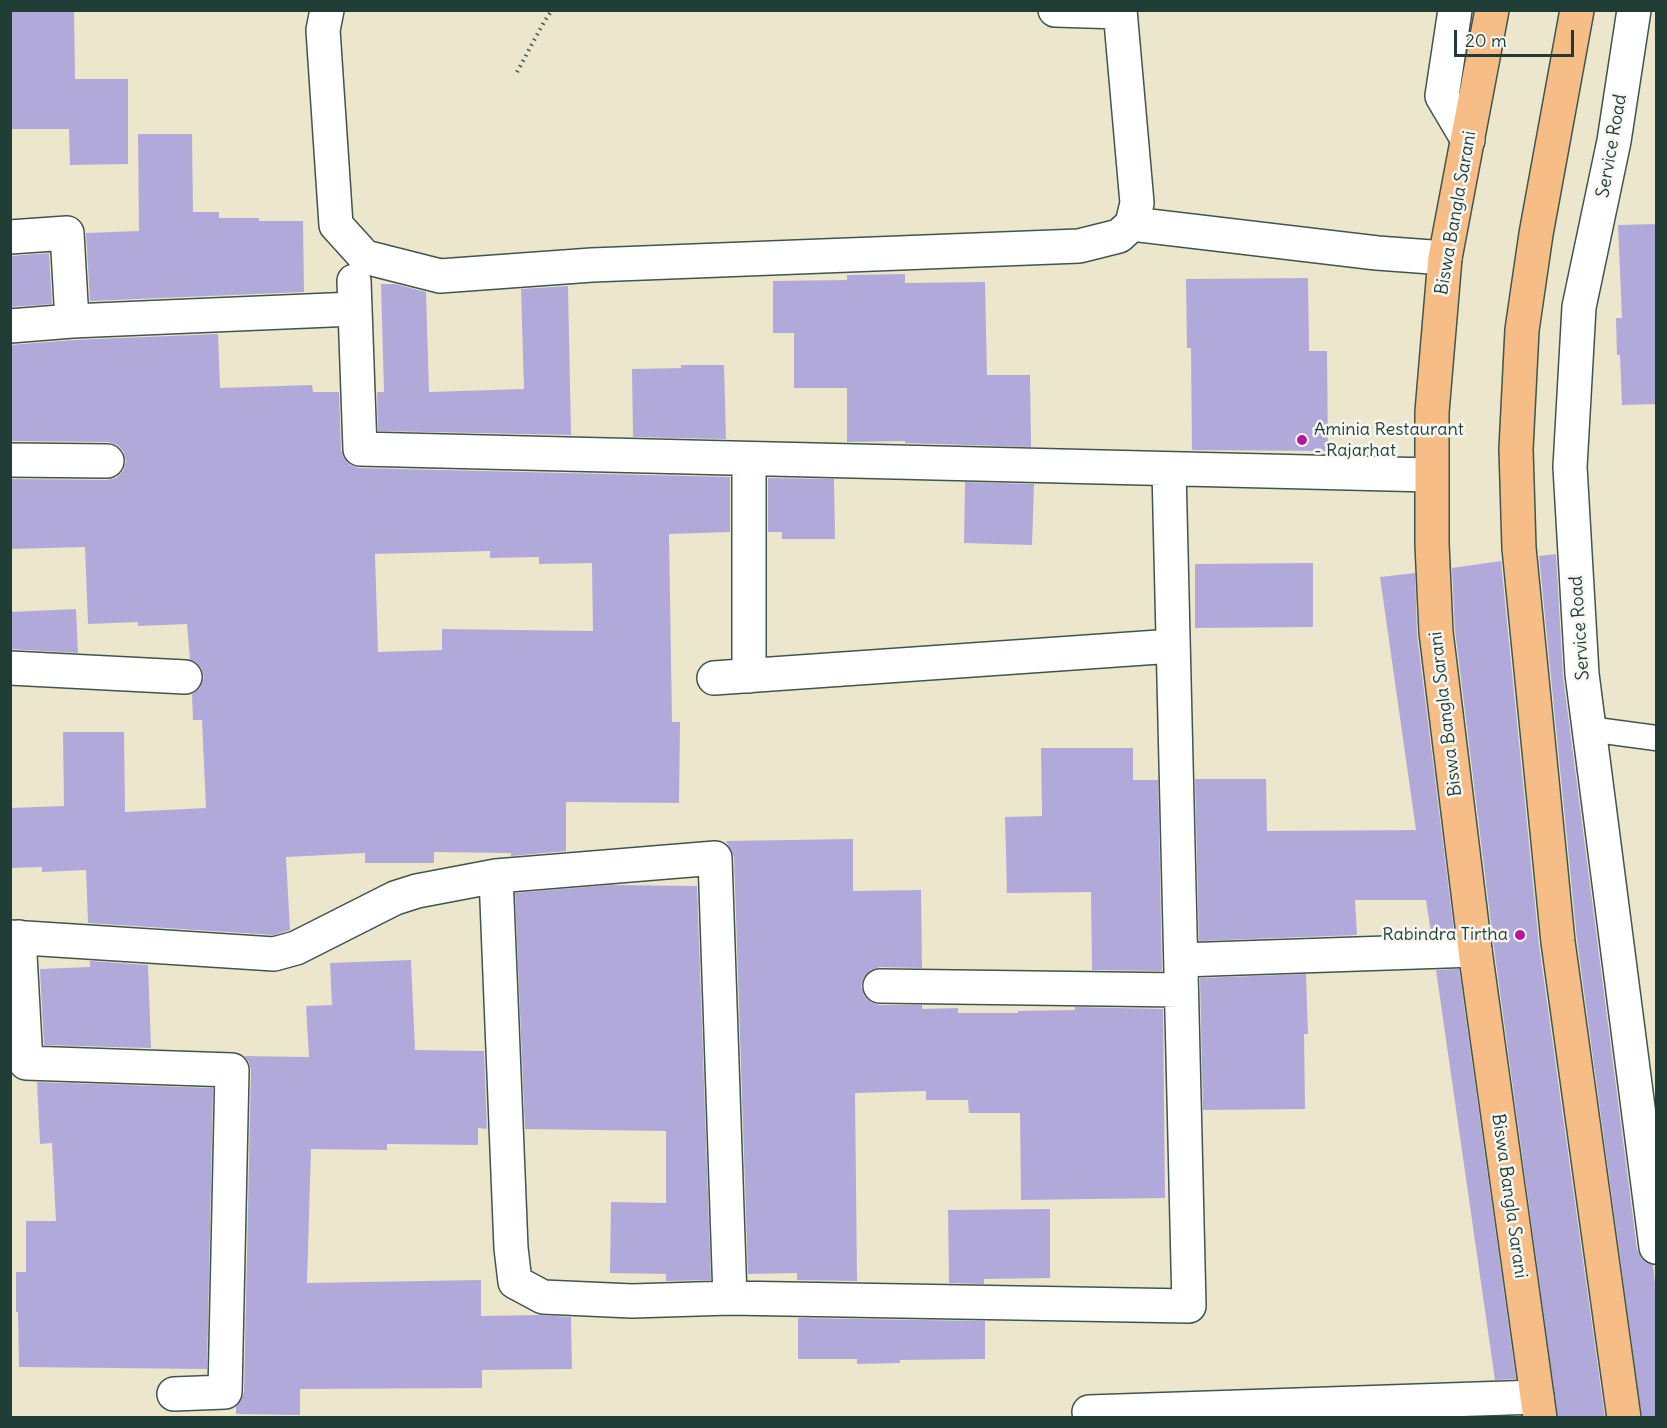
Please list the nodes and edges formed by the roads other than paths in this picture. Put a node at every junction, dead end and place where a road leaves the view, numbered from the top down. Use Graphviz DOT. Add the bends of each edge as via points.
graph roads {
  1 [pos="327,10"];
  2 [pos="1054,10"];
  3 [pos="1455,10"];
  4 [pos="1492,10"];
  5 [pos="1576,10"];
  6 [pos="1634,10"];
  7 [pos="1120,11"];
  8 [pos="1468,140"];
  9 [pos="1132,224"];
  10 [pos="10,237"];
  11 [pos="1445,258"];
  12 [pos="72,321"];
  13 [pos="10,326"];
  14 [pos="749,459"];
  15 [pos="10,460"];
  16 [pos="107,461"];
  17 [pos="1169,470"];
  18 [pos="1431,475"];
  19 [pos="1173,646"];
  20 [pos="10,668"];
  21 [pos="749,676"];
  22 [pos="184,677"];
  23 [pos="714,678"];
  24 [pos="1589,729"];
  25 [pos="1656,738"];
  26 [pos="496,876"];
  27 [pos="15,937"];
  28 [pos="1475,950"];
  29 [pos="1181,975"];
  30 [pos="880,986"];
  31 [pos="1656,1247"];
  32 [pos="730,1298"];
  33 [pos="174,1394"];
  34 [pos="1538,1407"];
  35 [pos="1089,1412"];
  36 [pos="1623,1418"];
  1 -- 9 [label="street" via="323,30 336,225 365,257 440,276 592,265 1079,246 1119,236"];
  2 -- 7 [label="street"];
  3 -- 8 [label="street" via="1442,96"];
  4 -- 8 [label="main road, Biswa Bangla Sarani"];
  5 -- 36 [label="main road" via="1522,330 1517,498 1558,942"];
  6 -- 24 [label="street, Service Road" via="1614,141 1579,307 1570,467 1582,674"];
  7 -- 9 [label="street" via="1137,203"];
  8 -- 11 [label="main road, Biswa Bangla Sarani"];
  9 -- 11 [label="street"];
  10 -- 12 [label="street" via="67,233"];
  11 -- 18 [label="main road, Biswa Bangla Sarani" via="1432,412"];
  12 -- 13 [label="street"];
  12 -- 14 [label="street" via="354,295 360,449"];
  14 -- 17 [label="street"];
  14 -- 21 [label="street"];
  15 -- 16 [label="street"];
  17 -- 18 [label="street"];
  17 -- 19 [label="street"];
  18 -- 28 [label="main road, Biswa Bangla Sarani" via="1436,632"];
  19 -- 21 [label="street"];
  19 -- 29 [label="street"];
  20 -- 22 [label="street"];
  21 -- 23 [label="street"];
  24 -- 25 [label="lane"];
  24 -- 31 [label="street, Service Road"];
  26 -- 27 [label="street" via="395,898 296,948 274,954"];
  26 -- 32 [label="street" via="515,1282 543,1297 632,1301"];
  26 -- 32 [label="street" via="715,858"];
  27 -- 33 [label="street" via="26,1063 232,1070 225,1392"];
  28 -- 29 [label="street"];
  28 -- 34 [label="main road, Biswa Bangla Sarani"];
  29 -- 30 [label="street"];
  29 -- 32 [label="street" via="1189,1306"];
  34 -- 35 [label="street"];
}
